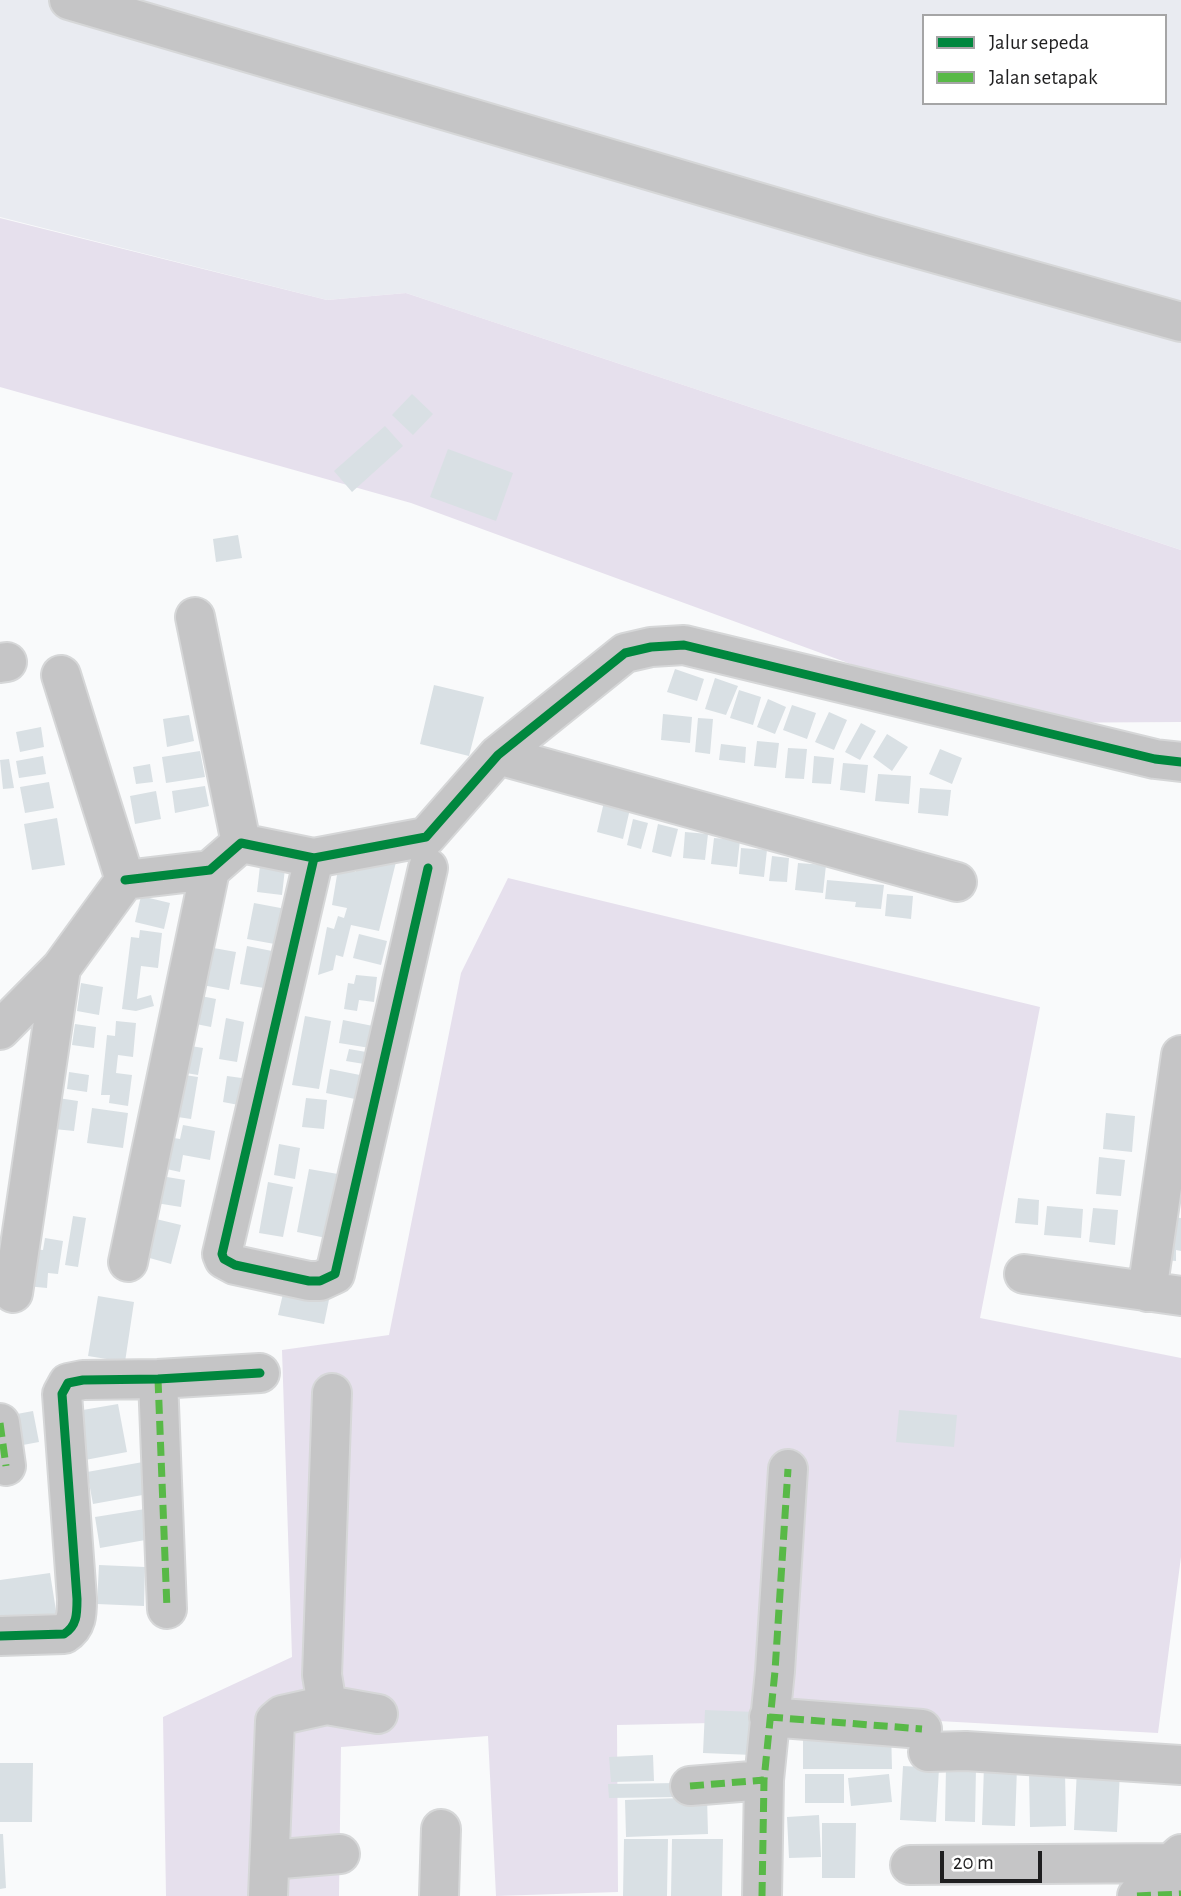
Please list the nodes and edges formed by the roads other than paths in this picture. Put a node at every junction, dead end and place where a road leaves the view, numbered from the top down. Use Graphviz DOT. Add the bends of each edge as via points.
graph roads {
  1 [pos="69,0"];
  2 [pos="1181,322"];
  3 [pos="195,617"];
  4 [pos="61,675"];
  5 [pos="498,755"];
  6 [pos="1181,762"];
  7 [pos="241,844"];
  8 [pos="314,858"];
  9 [pos="428,868"];
  10 [pos="210,870"];
  11 [pos="125,880"];
  12 [pos="957,882"];
  13 [pos="61,968"];
  14 [pos="0,1030"];
  15 [pos="1181,1055"];
  16 [pos="128,1262"];
  17 [pos="1024,1273"];
  18 [pos="13,1293"];
  19 [pos="1164,1294"];
  20 [pos="260,1373"];
  21 [pos="158,1379"];
  22 [pos="332,1393"];
  23 [pos="0,1423"];
  24 [pos="6,1466"];
  25 [pos="788,1469"];
  26 [pos="167,1609"];
  27 [pos="0,1636"];
  28 [pos="327,1705"];
  29 [pos="378,1714"];
  30 [pos="769,1717"];
  31 [pos="1181,1765"];
  32 [pos="764,1780"];
  33 [pos="690,1786"];
  34 [pos="441,1829"];
  35 [pos="340,1854"];
  36 [pos="1181,1854"];
  37 [pos="910,1865"];
  38 [pos="269,1878"];
  39 [pos="1181,1894"];
  40 [pos="439,1896"];
  41 [pos="762,1896"];
  42 [pos="1137,1896"];
  1 -- 2 [label="street"];
  3 -- 7 [label="street"];
  4 -- 11 [label="street"];
  5 -- 6 [label="street" via="625,653 684,645"];
  5 -- 8 [label="street" via="426,837"];
  5 -- 12 [label="street"];
  7 -- 8 [label="street"];
  7 -- 10 [label="street"];
  8 -- 9 [label="street" via="222,1254 234,1265 309,1281 335,1274"];
  10 -- 11 [label="street"];
  10 -- 16 [label="street"];
  11 -- 13 [label="street"];
  13 -- 14 [label="street"];
  13 -- 18 [label="street"];
  15 -- 19 [label="street"];
  17 -- 19 [label="street"];
  20 -- 21 [label="street"];
  21 -- 26 [label="street"];
  21 -- 27 [label="street" via="83,1380 64,1388 75,1621 64,1634"];
  22 -- 28 [label="street" via="322,1675"];
  23 -- 24 [label="street"];
  25 -- 30 [label="street"];
  28 -- 29 [label="street"];
  28 -- 38 [label="street" via="282,1714 275,1721"];
  30 -- 31 [label="street" via="925,1740 966,1751"];
  30 -- 32 [label="street"];
  32 -- 33 [label="street"];
  32 -- 41 [label="street"];
  34 -- 40 [label="street"];
  35 -- 38 [label="street"];
  36 -- 37 [label="street" via="1171,1863"];
  39 -- 42 [label="street"];
}
